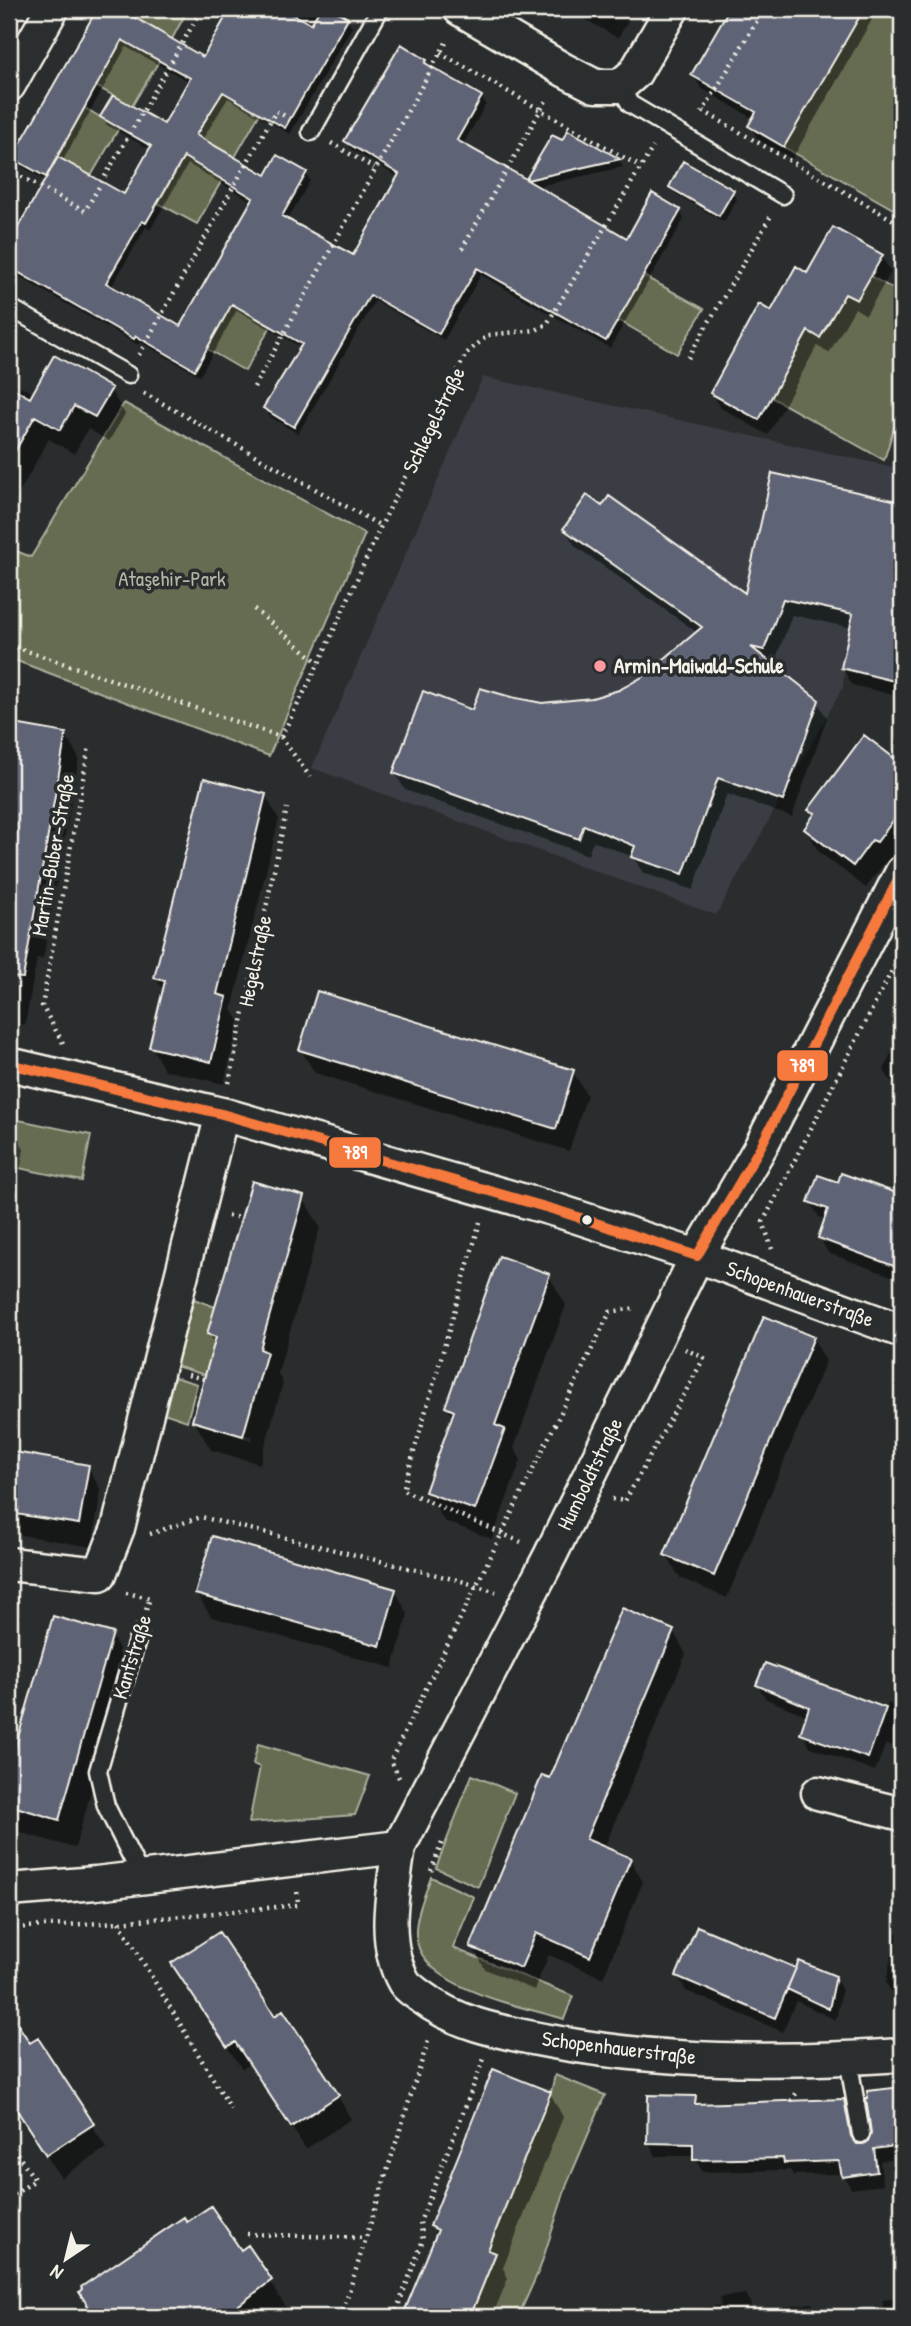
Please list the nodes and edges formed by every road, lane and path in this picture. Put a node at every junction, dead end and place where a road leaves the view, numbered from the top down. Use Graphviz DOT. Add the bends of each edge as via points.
graph roads {
  1 [pos="52,9"];
  2 [pos="202,9"];
  3 [pos="380,9"];
  4 [pos="672,9"];
  5 [pos="764,9"];
  6 [pos="462,10"];
  7 [pos="440,53"];
  8 [pos="564,70"];
  9 [pos="9,85"];
  10 [pos="620,86"];
  11 [pos="542,109"];
  12 [pos="703,111"];
  13 [pos="666,125"];
  14 [pos="311,132"];
  15 [pos="687,138"];
  16 [pos="641,167"];
  17 [pos="374,168"];
  18 [pos="9,170"];
  19 [pos="783,195"];
  20 [pos="902,225"];
  21 [pos="462,249"];
  22 [pos="9,307"];
  23 [pos="688,358"];
  24 [pos="128,375"];
  25 [pos="254,387"];
  26 [pos="381,526"];
  27 [pos="254,609"];
  28 [pos="9,645"];
  29 [pos="319,663"];
  30 [pos="281,737"];
  31 [pos="89,746"];
  32 [pos="310,777"];
  33 [pos="287,808"];
  34 [pos="902,872"];
  35 [pos="902,951"];
  36 [pos="23,1067"];
  37 [pos="222,1114"];
  38 [pos="489,1192"];
  39 [pos="697,1256"];
  40 [pos="761,1279"];
  41 [pos="642,1307"];
  42 [pos="902,1331"];
  43 [pos="684,1348"];
  44 [pos="599,1497"];
  45 [pos="118,1528"];
  46 [pos="502,1534"];
  47 [pos="551,1555"];
  48 [pos="9,1564"];
  49 [pos="100,1574"];
  50 [pos="465,1582"];
  51 [pos="139,1634"];
  52 [pos="399,1780"];
  53 [pos="818,1793"];
  54 [pos="902,1814"];
  55 [pos="443,1838"];
  56 [pos="399,1847"];
  57 [pos="141,1876"];
  58 [pos="429,1876"];
  59 [pos="296,1884"];
  60 [pos="9,1890"];
  61 [pos="119,1922"];
  62 [pos="9,1928"];
  63 [pos="436,2009"];
  64 [pos="496,2031"];
  65 [pos="902,2055"];
  66 [pos="848,2058"];
  67 [pos="231,2109"];
  68 [pos="861,2134"];
  69 [pos="9,2143"];
  70 [pos="9,2198"];
  71 [pos="247,2234"];
  72 [pos="366,2238"];
  73 [pos="341,2317"];
  74 [pos="394,2317"];
  1 -- 9 [label="street"];
  2 -- 18 [label="path" via="85,211"];
  3 -- 14 [label="lane"];
  4 -- 10 [label="street" via="635,73"];
  5 -- 12 [label="path"];
  6 -- 7 [label="path"];
  6 -- 8 [label="street"];
  7 -- 11 [label="path"];
  7 -- 17 [label="path"];
  8 -- 10 [label="street" via="595,86"];
  8 -- 11 [label="path"];
  10 -- 13 [label="lane" via="630,104"];
  11 -- 16 [label="path"];
  11 -- 21 [label="path"];
  12 -- 15 [label="path"];
  12 -- 20 [label="path"];
  13 -- 15 [label="lane"];
  13 -- 16 [label="path, Schlegelstraße"];
  14 -- 17 [label="path"];
  14 -- 24 [label="path" via="276,111"];
  15 -- 19 [label="lane"];
  16 -- 26 [label="path, Schlegelstraße" via="547,324 536,330 488,335 466,354"];
  17 -- 25 [label="path"];
  19 -- 23 [label="path"];
  22 -- 24 [label="lane"];
  24 -- 26 [label="path" via="128,384"];
  26 -- 29 [label="path, Schlegelstraße"];
  27 -- 29 [label="path"];
  28 -- 30 [label="path"];
  29 -- 30 [label="path, Schlegelstraße"];
  30 -- 32 [label="path"];
  31 -- 36 [label="path, Martin-Buber-Straße" via="42,1006 69,1051"];
  33 -- 37 [label="path, Hegelstraße"];
  34 -- 39 [label="street, Humboldtstraße" via="768,1134"];
  35 -- 40 [label="path" via="763,1222 774,1256"];
  36 -- 37 [label="street"];
  37 -- 38 [label="street"];
  37 -- 45 [label="street"];
  38 -- 39 [label="street"];
  38 -- 46 [label="path" via="403,1490"];
  39 -- 40 [label="street, Schopenhauerstraße"];
  39 -- 47 [label="street, Humboldtstraße"];
  40 -- 42 [label="street, Schopenhauerstraße"];
  41 -- 46 [label="path" via="610,1312"];
  43 -- 44 [label="path" via="704,1358 625,1502"];
  45 -- 49 [label="street"];
  45 -- 50 [label="path" via="153,1534 201,1517"];
  46 -- 47 [label="path"];
  46 -- 52 [label="path" via="391,1760"];
  47 -- 56 [label="street, Humboldtstraße"];
  48 -- 49 [label="street"];
  49 -- 51 [label="path, Kantstraße" via="126,1593 150,1598"];
  51 -- 57 [label="lane, Kantstraße" via="98,1771 106,1806"];
  53 -- 54 [label="street"];
  55 -- 58 [label="path"];
  56 -- 57 [label="street"];
  56 -- 63 [label="street, Schopenhauerstraße" via="391,1903 393,1954 405,1984"];
  57 -- 60 [label="street"];
  59 -- 61 [label="path" via="299,1905"];
  61 -- 62 [label="path"];
  61 -- 67 [label="path"];
  63 -- 64 [label="street, Schopenhauerstraße"];
  63 -- 72 [label="path"];
  64 -- 66 [label="street, Schopenhauerstraße" via="586,2049 701,2058"];
  64 -- 74 [label="path" via="420,2222 423,2240"];
  65 -- 66 [label="street, Schopenhauerstraße"];
  66 -- 68 [label="lane"];
  69 -- 70 [label="path" via="35,2180"];
  71 -- 72 [label="path"];
  72 -- 73 [label="path"];
}
